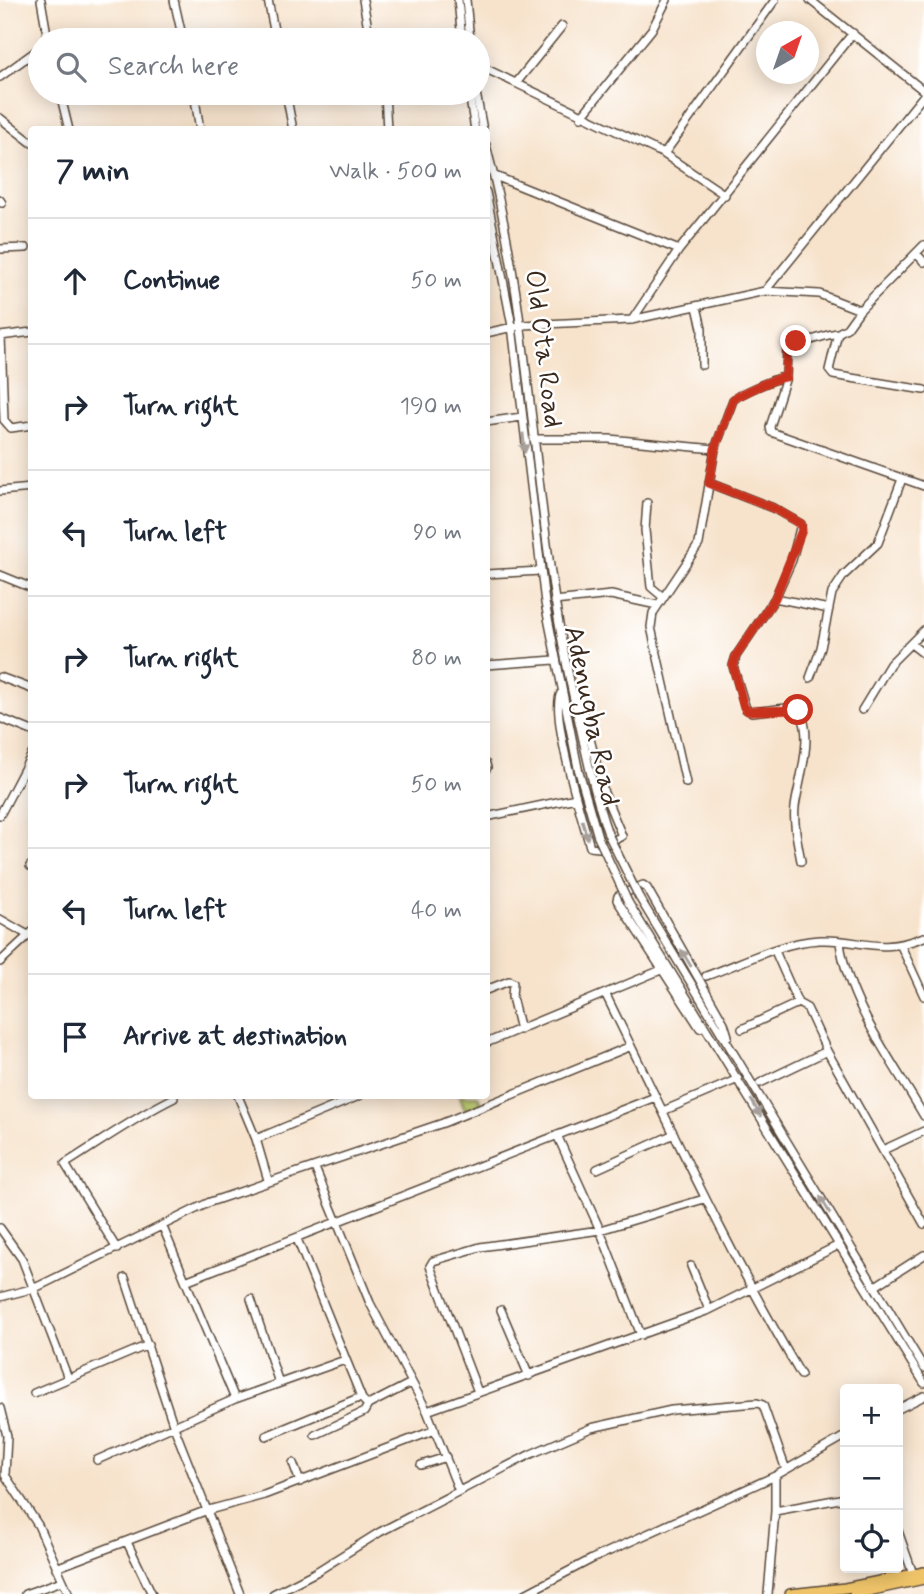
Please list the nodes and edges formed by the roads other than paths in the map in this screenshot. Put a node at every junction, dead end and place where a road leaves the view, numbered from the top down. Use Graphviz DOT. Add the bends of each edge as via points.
graph roads {
  1 [pos="41,0"];
  2 [pos="174,0"];
  3 [pos="268,0"];
  4 [pos="363,0"];
  5 [pos="458,0"];
  6 [pos="466,0"];
  7 [pos="667,0"];
  8 [pos="775,0"];
  9 [pos="810,0"];
  10 [pos="562,26"];
  11 [pos="46,28"];
  12 [pos="180,28"];
  13 [pos="274,28"];
  14 [pos="368,28"];
  15 [pos="461,28"];
  16 [pos="469,28"];
  17 [pos="853,33"];
  18 [pos="28,57"];
  19 [pos="490,70"];
  20 [pos="0,77"];
  21 [pos="517,82"];
  22 [pos="924,93"];
  23 [pos="63,105"];
  24 [pos="196,105"];
  25 [pos="288,105"];
  26 [pos="386,105"];
  27 [pos="471,105"];
  28 [pos="478,105"];
  29 [pos="581,117"];
  30 [pos="0,118"];
  31 [pos="68,126"];
  32 [pos="199,126"];
  33 [pos="292,126"];
  34 [pos="387,126"];
  35 [pos="474,126"];
  36 [pos="481,126"];
  37 [pos="28,140"];
  38 [pos="664,154"];
  39 [pos="490,159"];
  40 [pos="495,176"];
  41 [pos="725,195"];
  42 [pos="490,213"];
  43 [pos="924,245"];
  44 [pos="0,248"];
  45 [pos="26,248"];
  46 [pos="679,250"];
  47 [pos="916,254"];
  48 [pos="924,262"];
  49 [pos="765,291"];
  50 [pos="697,307"];
  51 [pos="860,310"];
  52 [pos="631,320"];
  53 [pos="522,325"];
  54 [pos="512,327"];
  55 [pos="28,332"];
  56 [pos="490,332"];
  57 [pos="838,333"];
  58 [pos="0,336"];
  59 [pos="702,365"];
  60 [pos="786,377"];
  61 [pos="924,390"];
  62 [pos="522,417"];
  63 [pos="490,421"];
  64 [pos="28,426"];
  65 [pos="533,439"];
  66 [pos="715,449"];
  67 [pos="902,479"];
  68 [pos="709,483"];
  69 [pos="924,486"];
  70 [pos="28,488"];
  71 [pos="0,491"];
  72 [pos="647,503"];
  73 [pos="541,571"];
  74 [pos="490,574"];
  75 [pos="0,575"];
  76 [pos="28,586"];
  77 [pos="663,597"];
  78 [pos="775,598"];
  79 [pos="549,602"];
  80 [pos="657,605"];
  81 [pos="829,609"];
  82 [pos="924,631"];
  83 [pos="911,644"];
  84 [pos="924,654"];
  85 [pos="555,660"];
  86 [pos="490,665"];
  87 [pos="0,677"];
  88 [pos="810,678"];
  89 [pos="28,688"];
  90 [pos="561,692"];
  91 [pos="573,694"];
  92 [pos="862,710"];
  93 [pos="0,718"];
  94 [pos="28,729"];
  95 [pos="28,762"];
  96 [pos="685,783"];
  97 [pos="576,798"];
  98 [pos="0,815"];
  99 [pos="490,816"];
  100 [pos="801,861"];
  101 [pos="0,919"];
  102 [pos="28,933"];
  103 [pos="28,936"];
  104 [pos="924,937"];
  105 [pos="840,943"];
  106 [pos="901,946"];
  107 [pos="775,951"];
  108 [pos="0,962"];
  109 [pos="661,970"];
  110 [pos="706,976"];
  111 [pos="490,988"];
  112 [pos="606,995"];
  113 [pos="924,996"];
  114 [pos="798,1003"];
  115 [pos="742,1029"];
  116 [pos="520,1030"];
  117 [pos="727,1040"];
  118 [pos="490,1041"];
  119 [pos="715,1045"];
  120 [pos="631,1046"];
  121 [pos="827,1051"];
  122 [pos="738,1079"];
  123 [pos="760,1083"];
  124 [pos="655,1097"];
  125 [pos="172,1099"];
  126 [pos="238,1099"];
  127 [pos="352,1099"];
  128 [pos="663,1111"];
  129 [pos="924,1116"];
  130 [pos="924,1131"];
  131 [pos="674,1134"];
  132 [pos="556,1135"];
  133 [pos="256,1139"];
  134 [pos="884,1150"];
  135 [pos="315,1168"];
  136 [pos="597,1169"];
  137 [pos="268,1180"];
  138 [pos="704,1199"];
  139 [pos="335,1220"];
  140 [pos="924,1224"];
  141 [pos="162,1225"];
  142 [pos="0,1228"];
  143 [pos="600,1230"];
  144 [pos="297,1239"];
  145 [pos="839,1245"];
  146 [pos="117,1248"];
  147 [pos="924,1255"];
  148 [pos="691,1266"];
  149 [pos="125,1278"];
  150 [pos="188,1280"];
  151 [pos="874,1287"];
  152 [pos="35,1288"];
  153 [pos="751,1291"];
  154 [pos="0,1297"];
  155 [pos="251,1299"];
  156 [pos="501,1310"];
  157 [pos="709,1310"];
  158 [pos="641,1335"];
  159 [pos="148,1345"];
  160 [pos="345,1360"];
  161 [pos="924,1368"];
  162 [pos="801,1375"];
  163 [pos="529,1376"];
  164 [pos="68,1377"];
  165 [pos="279,1382"];
  166 [pos="411,1383"];
  167 [pos="924,1384"];
  168 [pos="34,1392"];
  169 [pos="478,1392"];
  170 [pos="924,1395"];
  171 [pos="361,1397"];
  172 [pos="235,1399"];
  173 [pos="368,1405"];
  174 [pos="903,1406"];
  175 [pos="0,1408"];
  176 [pos="427,1411"];
  177 [pos="174,1427"];
  178 [pos="435,1430"];
  179 [pos="315,1435"];
  180 [pos="266,1436"];
  181 [pos="840,1439"];
  182 [pos="446,1457"];
  183 [pos="97,1460"];
  184 [pos="293,1463"];
  185 [pos="421,1465"];
  186 [pos="785,1467"];
  187 [pos="3,1476"];
  188 [pos="775,1476"];
  189 [pos="300,1482"];
  190 [pos="460,1491"];
  191 [pos="840,1499"];
  192 [pos="205,1511"];
  193 [pos="775,1511"];
  194 [pos="127,1542"];
  195 [pos="903,1545"];
  196 [pos="57,1568"];
  197 [pos="924,1572"];
  198 [pos="913,1573"];
  199 [pos="924,1579"];
  200 [pos="62,1581"];
  201 [pos="25,1594"];
  202 [pos="69,1594"];
  203 [pos="152,1594"];
  204 [pos="240,1594"];
  205 [pos="273,1594"];
  206 [pos="525,1594"];
  207 [pos="768,1594"];
  208 [pos="790,1594"];
  209 [pos="854,1594"];
  1 -- 11 [label="street"];
  2 -- 12 [label="street"];
  3 -- 13 [label="street"];
  4 -- 14 [label="street"];
  5 -- 15 [label="street"];
  6 -- 16 [label="street"];
  7 -- 29 [label="street" via="652,29"];
  8 -- 38 [label="street"];
  9 -- 17 [label="street"];
  10 -- 21 [label="street"];
  17 -- 22 [label="street"];
  17 -- 41 [label="street"];
  18 -- 20 [label="street"];
  19 -- 21 [label="street"];
  21 -- 29 [label="street"];
  22 -- 49 [label="street"];
  23 -- 31 [label="street"];
  24 -- 32 [label="street"];
  25 -- 33 [label="street"];
  26 -- 34 [label="street"];
  27 -- 35 [label="street"];
  28 -- 36 [label="street"];
  29 -- 38 [label="street"];
  30 -- 37 [label="street"];
  38 -- 41 [label="street"];
  39 -- 40 [label="street, Old Ota Road"];
  40 -- 46 [label="street"];
  40 -- 53 [label="street, Old Ota Road"];
  41 -- 46 [label="street"];
  42 -- 54 [label="street, Old Ota Road"];
  43 -- 47 [label="street"];
  44 -- 45 [label="street"];
  46 -- 52 [label="street"];
  47 -- 48 [label="street"];
  47 -- 51 [label="street"];
  49 -- 50 [label="street"];
  49 -- 51 [label="street" via="819,293"];
  50 -- 52 [label="street"];
  50 -- 59 [label="street"];
  51 -- 57 [label="street"];
  52 -- 53 [label="street"];
  53 -- 54 [label="street"];
  53 -- 65 [label="street, Old Ota Road"];
  54 -- 56 [label="street"];
  54 -- 62 [label="street, Old Ota Road"];
  55 -- 58 [label="street"];
  57 -- 60 [label="street" via="789,346"];
  57 -- 61 [label="street" via="829,373"];
  58 -- 64 [label="street" via="4,420 11,428"];
  60 -- 66 [label="street" via="774,377 764,387 733,400"];
  60 -- 67 [label="street" via="771,432"];
  62 -- 63 [label="street"];
  62 -- 73 [label="street, Old Ota Road, one-way"];
  65 -- 66 [label="street" via="609,439"];
  65 -- 79 [label="street, Old Ota Road"];
  66 -- 68 [label="street"];
  67 -- 69 [label="street"];
  67 -- 81 [label="street" via="878,543 844,575 832,593"];
  68 -- 77 [label="street" via="699,544"];
  68 -- 78 [label="street" via="801,524"];
  70 -- 71 [label="street"];
  72 -- 77 [label="street" via="651,587"];
  73 -- 74 [label="street"];
  73 -- 79 [label="street, Old Ota Road"];
  75 -- 76 [label="street"];
  77 -- 80 [label="street"];
  78 -- 81 [label="street"];
  78 -- 100 [label="street" via="739,648 733,666 748,711 795,708 801,715 804,770 795,808"];
  79 -- 80 [label="street" via="611,595"];
  79 -- 85 [label="street, Adenugba Road"];
  79 -- 91 [label="street, Adenugba Road"];
  80 -- 96 [label="street" via="651,626"];
  81 -- 88 [label="street"];
  82 -- 83 [label="street"];
  83 -- 84 [label="street"];
  83 -- 92 [label="street" via="890,664"];
  85 -- 86 [label="street"];
  85 -- 90 [label="street, Adenugba Road"];
  87 -- 89 [label="street"];
  90 -- 97 [label="street" via="557,710"];
  90 -- 119 [label="street, Adenugba Road, bridge" via="598,837 628,902"];
  97 -- 91 [label="street, one-way" via="590,847 621,839 581,704"];
  91 -- 117 [label="street, Adenugba Road, bridge" via="592,785 608,834 663,941"];
  93 -- 94 [label="street"];
  95 -- 98 [label="street"];
  97 -- 99 [label="street, Adenugba Road"];
  101 -- 102 [label="street"];
  103 -- 108 [label="street"];
  104 -- 106 [label="street"];
  105 -- 106 [label="street"];
  105 -- 107 [label="street" via="796,943"];
  105 -- 129 [label="street" via="859,1000"];
  106 -- 113 [label="street"];
  107 -- 110 [label="street"];
  107 -- 114 [label="street"];
  109 -- 112 [label="street"];
  117 -- 109 [label="street, one-way" via="724,1023 643,885 617,900"];
  109 -- 119 [label="street"];
  111 -- 116 [label="street" via="513,983"];
  112 -- 116 [label="street"];
  112 -- 120 [label="street"];
  114 -- 115 [label="street"];
  114 -- 121 [label="street" via="807,1008"];
  116 -- 118 [label="street"];
  151 -- 117 [label="street, one-way"];
  119 -- 122 [label="street"];
  120 -- 124 [label="street"];
  120 -- 135 [label="street" via="443,1123"];
  121 -- 123 [label="street"];
  121 -- 134 [label="street"];
  122 -- 128 [label="street"];
  122 -- 145 [label="street, one-way"];
  124 -- 128 [label="street"];
  124 -- 132 [label="street"];
  125 -- 146 [label="street" via="129,1120 65,1164"];
  126 -- 133 [label="street"];
  127 -- 133 [label="street"];
  128 -- 131 [label="street"];
  130 -- 134 [label="street"];
  131 -- 136 [label="street"];
  131 -- 138 [label="street"];
  132 -- 139 [label="street"];
  132 -- 143 [label="street"];
  133 -- 137 [label="street"];
  134 -- 140 [label="street"];
  135 -- 137 [label="street"];
  135 -- 139 [label="street"];
  137 -- 141 [label="street"];
  138 -- 143 [label="street"];
  138 -- 153 [label="street"];
  139 -- 144 [label="street"];
  139 -- 166 [label="street"];
  141 -- 146 [label="street"];
  141 -- 150 [label="street"];
  142 -- 152 [label="street"];
  143 -- 158 [label="street"];
  143 -- 169 [label="street" via="480,1247 430,1264"];
  144 -- 150 [label="street"];
  144 -- 160 [label="street"];
  145 -- 153 [label="street"];
  145 -- 167 [label="street"];
  146 -- 152 [label="street"];
  147 -- 151 [label="street"];
  148 -- 157 [label="street"];
  149 -- 159 [label="street"];
  150 -- 172 [label="street"];
  151 -- 161 [label="street"];
  152 -- 154 [label="street"];
  152 -- 164 [label="street"];
  153 -- 157 [label="street"];
  153 -- 162 [label="street"];
  155 -- 165 [label="street"];
  156 -- 163 [label="street"];
  157 -- 158 [label="street"];
  158 -- 163 [label="street"];
  159 -- 164 [label="street"];
  159 -- 177 [label="street"];
  160 -- 165 [label="street"];
  160 -- 171 [label="street"];
  163 -- 169 [label="street"];
  164 -- 168 [label="street"];
  165 -- 172 [label="street"];
  166 -- 173 [label="street"];
  166 -- 176 [label="street"];
  169 -- 176 [label="street"];
  170 -- 174 [label="street"];
  171 -- 173 [label="street"];
  171 -- 180 [label="street"];
  172 -- 177 [label="street"];
  173 -- 179 [label="street" via="364,1412"];
  175 -- 187 [label="street" via="7,1436"];
  176 -- 178 [label="street"];
  177 -- 183 [label="street"];
  177 -- 192 [label="street"];
  178 -- 182 [label="street"];
  178 -- 189 [label="street"];
  181 -- 186 [label="street"];
  182 -- 185 [label="street"];
  182 -- 190 [label="street"];
  184 -- 189 [label="street"];
  186 -- 188 [label="street"];
  186 -- 190 [label="street" via="763,1405 747,1402 672,1410 591,1428"];
  187 -- 196 [label="street" via="38,1525"];
  188 -- 193 [label="street"];
  188 -- 206 [label="street"];
  189 -- 192 [label="street"];
  190 -- 205 [label="street"];
  191 -- 193 [label="street"];
  192 -- 194 [label="street"];
  192 -- 204 [label="street"];
  193 -- 207 [label="street"];
  194 -- 196 [label="street"];
  194 -- 203 [label="street"];
  195 -- 198 [label="street"];
  196 -- 200 [label="street"];
  197 -- 198 [label="main road"];
  198 -- 208 [label="main road"];
  199 -- 209 [label="main road"];
  200 -- 201 [label="street"];
  200 -- 202 [label="street"];
}
